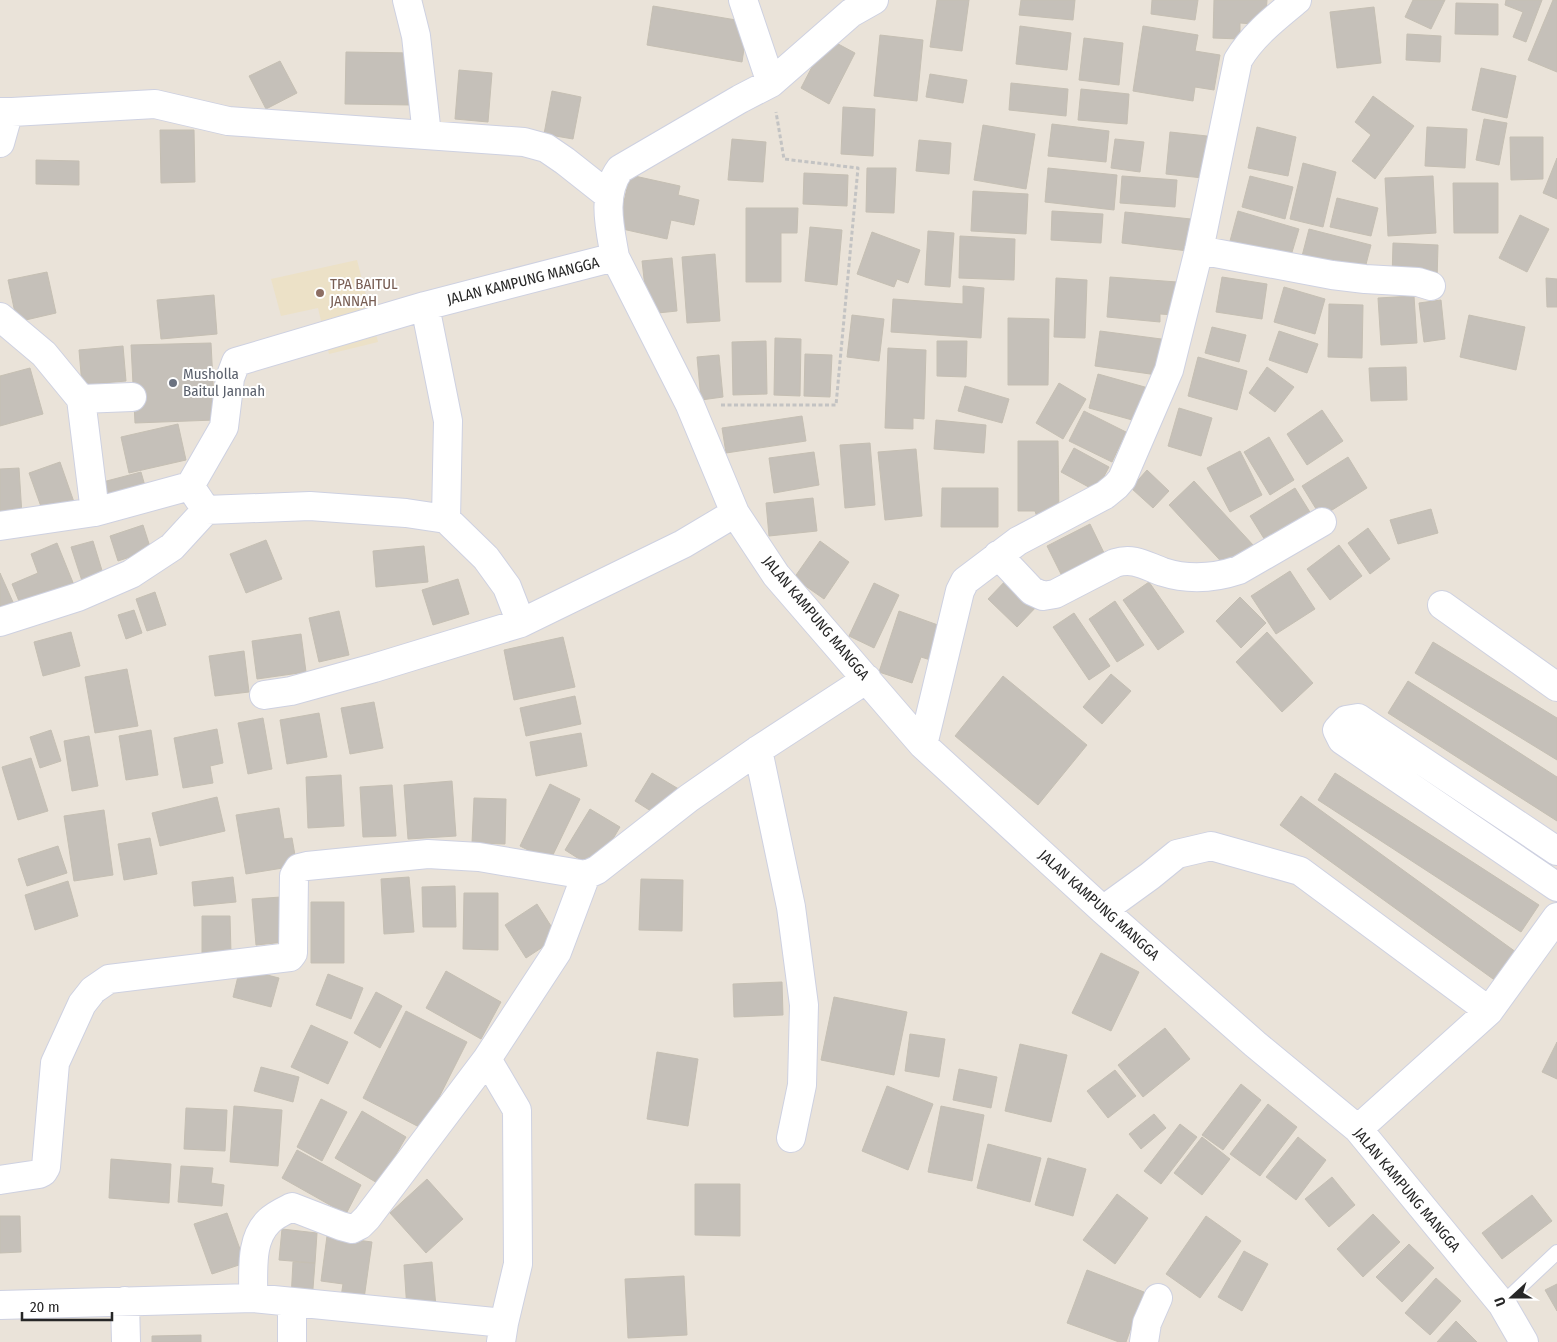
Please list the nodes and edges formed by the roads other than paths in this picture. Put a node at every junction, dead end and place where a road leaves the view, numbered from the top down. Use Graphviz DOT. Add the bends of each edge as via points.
graph roads {
  1 [pos="407,0"];
  2 [pos="743,0"];
  3 [pos="874,0"];
  4 [pos="1297,0"];
  5 [pos="771,83"];
  6 [pos="6,112"];
  7 [pos="427,135"];
  8 [pos="0,143"];
  9 [pos="608,195"];
  10 [pos="1199,250"];
  11 [pos="615,258"];
  12 [pos="1431,286"];
  13 [pos="425,306"];
  14 [pos="0,317"];
  15 [pos="132,397"];
  16 [pos="81,399"];
  17 [pos="190,486"];
  18 [pos="206,510"];
  19 [pos="95,512"];
  20 [pos="735,513"];
  21 [pos="446,519"];
  22 [pos="1322,522"];
  23 [pos="0,526"];
  24 [pos="998,555"];
  25 [pos="1442,606"];
  26 [pos="0,622"];
  27 [pos="521,623"];
  28 [pos="867,679"];
  29 [pos="1557,687"];
  30 [pos="264,695"];
  31 [pos="923,745"];
  32 [pos="758,750"];
  33 [pos="1557,852"];
  34 [pos="586,875"];
  35 [pos="1557,887"];
  36 [pos="1103,910"];
  37 [pos="1557,917"];
  38 [pos="1488,1011"];
  39 [pos="487,1059"];
  40 [pos="1358,1129"];
  41 [pos="791,1138"];
  42 [pos="0,1180"];
  43 [pos="1557,1252"];
  44 [pos="253,1298"];
  45 [pos="1158,1298"];
  46 [pos="126,1301"];
  47 [pos="292,1302"];
  48 [pos="0,1304"];
  49 [pos="1502,1304"];
  50 [pos="502,1332"];
  51 [pos="126,1342"];
  52 [pos="292,1342"];
  53 [pos="1144,1342"];
  54 [pos="1524,1342"];
  1 -- 7 [label="street" via="416,36"];
  2 -- 5 [label="street"];
  3 -- 5 [label="street" via="851,14"];
  4 -- 10 [label="street" via="1272,19 1238,60"];
  5 -- 9 [label="street" via="620,169"];
  6 -- 7 [label="street" via="155,104 228,121"];
  6 -- 8 [label="street"];
  7 -- 9 [label="street" via="524,142 546,148"];
  9 -- 11 [label="street"];
  10 -- 12 [label="street" via="1332,275 1418,282"];
  10 -- 24 [label="street" via="1169,370 1122,479 1105,495"];
  11 -- 13 [label="street, JALAN KAMPUNG MANGGA"];
  11 -- 20 [label="street, JALAN KAMPUNG MANGGA" via="690,405"];
  13 -- 17 [label="street, JALAN KAMPUNG MANGGA" via="236,362 230,378 224,427"];
  13 -- 21 [label="street" via="448,421"];
  14 -- 16 [label="street" via="44,354"];
  15 -- 16 [label="street"];
  16 -- 19 [label="street"];
  17 -- 18 [label="street"];
  17 -- 19 [label="street"];
  18 -- 21 [label="street" via="310,506"];
  18 -- 26 [label="street" via="172,547 131,574"];
  19 -- 23 [label="street"];
  20 -- 27 [label="street" via="683,544"];
  20 -- 28 [label="street, JALAN KAMPUNG MANGGA" via="776,575"];
  21 -- 27 [label="street" via="486,558 507,587"];
  22 -- 24 [label="street" via="1225,575 1191,578 1125,560 1055,594 1043,596 1032,591"];
  24 -- 31 [label="street" via="965,581 960,591"];
  25 -- 29 [label="street"];
  27 -- 30 [label="street" via="374,668"];
  28 -- 31 [label="street, JALAN KAMPUNG MANGGA"];
  28 -- 32 [label="street"];
  31 -- 36 [label="street, JALAN KAMPUNG MANGGA"];
  32 -- 34 [label="street"];
  32 -- 41 [label="street" via="791,907 804,1005 802,1086"];
  33 -- 35 [label="street" via="1358,718 1346,720 1337,730 1342,740"];
  34 -- 39 [label="street" via="558,952"];
  34 -- 42 [label="street" via="479,857 428,854 299,868 294,876 293,953 290,957 109,979 93,990 82,1004 55,1063 46,1167 39,1174"];
  36 -- 38 [label="street" via="1177,854 1211,846 1300,871"];
  36 -- 40 [label="street, JALAN KAMPUNG MANGGA"];
  37 -- 38 [label="street"];
  38 -- 40 [label="street"];
  39 -- 44 [label="street" via="360,1225 352,1229 341,1226 292,1206 269,1220 255,1244"];
  39 -- 50 [label="street" via="517,1110 518,1264"];
  40 -- 49 [label="street, JALAN KAMPUNG MANGGA"];
  43 -- 49 [label="lane"];
  44 -- 46 [label="street"];
  44 -- 47 [label="street"];
  45 -- 53 [label="street" via="1147,1322"];
  46 -- 48 [label="street"];
  46 -- 51 [label="street"];
  47 -- 50 [label="street"];
  47 -- 52 [label="street"];
  49 -- 54 [label="street, JALAN KAMPUNG MANGGA"];
}
